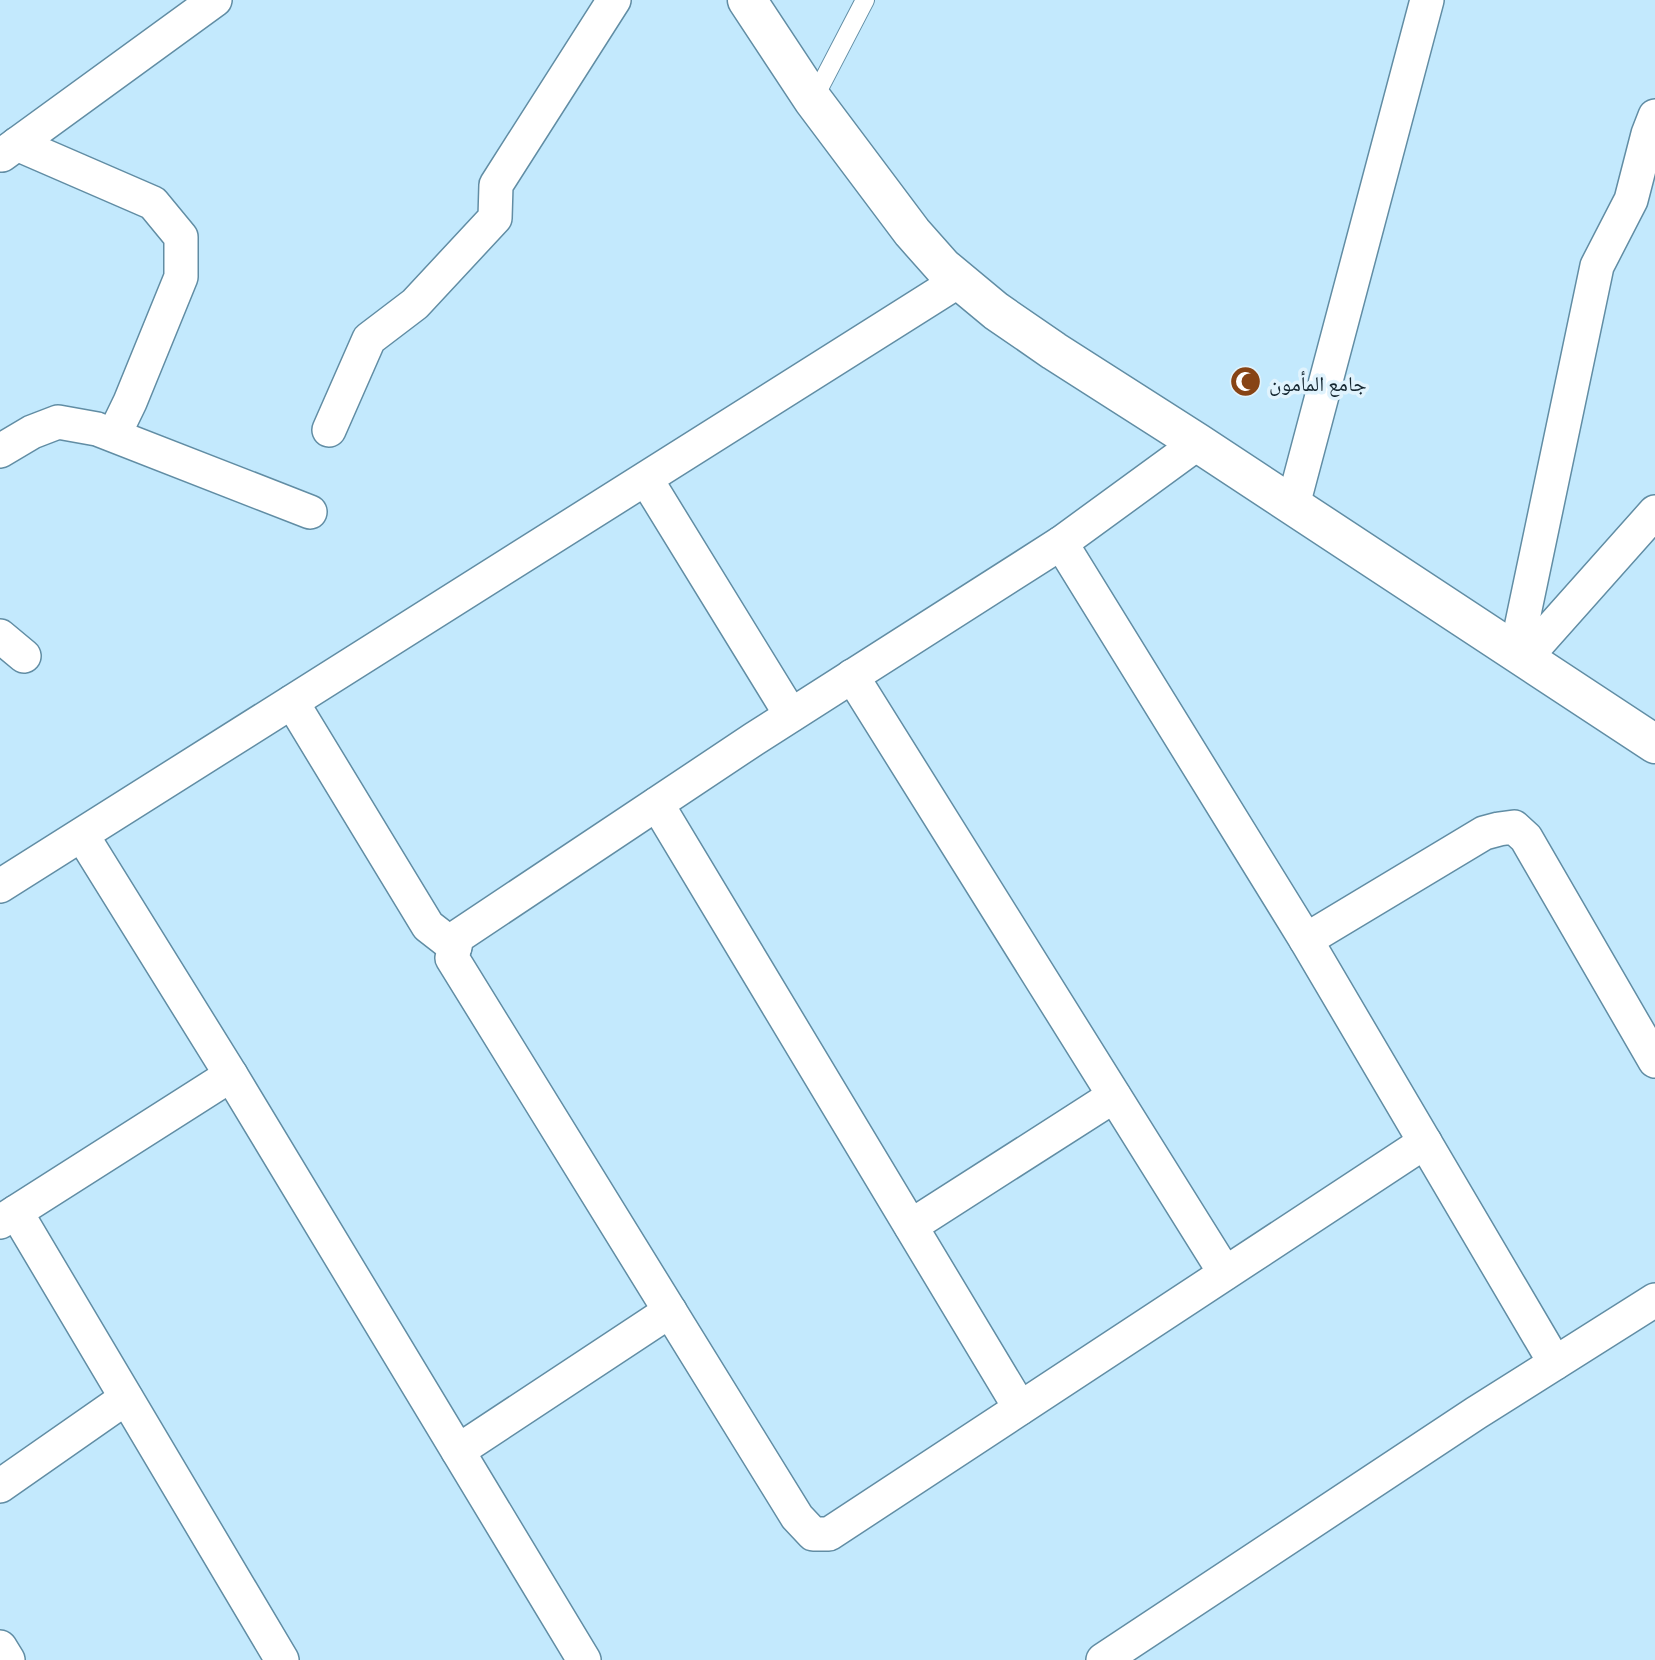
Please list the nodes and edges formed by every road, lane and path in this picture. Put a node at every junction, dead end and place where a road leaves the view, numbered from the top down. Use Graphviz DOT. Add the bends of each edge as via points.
graph roads {
  1 [pos="215,0"];
  2 [pos="614,0"];
  3 [pos="747,0"];
  4 [pos="865,0"];
  5 [pos="1427,0"];
  6 [pos="813,100"];
  7 [pos="1655,116"];
  8 [pos="9,150"];
  9 [pos="960,280"];
  10 [pos="329,430"];
  11 [pos="114,435"];
  12 [pos="1198,443"];
  13 [pos="0,451"];
  14 [pos="646,478"];
  15 [pos="1293,505"];
  16 [pos="310,512"];
  17 [pos="1655,512"];
  18 [pos="1060,543"];
  19 [pos="1520,655"];
  20 [pos="852,676"];
  21 [pos="292,702"];
  22 [pos="791,715"];
  23 [pos="1655,744"];
  24 [pos="657,804"];
  25 [pos="82,835"];
  26 [pos="0,886"];
  27 [pos="1306,940"];
  28 [pos="455,947"];
  29 [pos="1655,1061"];
  30 [pos="231,1075"];
  31 [pos="1114,1096"];
  32 [pos="1425,1142"];
  33 [pos="8,1217"];
  34 [pos="911,1226"];
  35 [pos="1225,1273"];
  36 [pos="1655,1300"];
  37 [pos="670,1311"];
  38 [pos="1555,1363"];
  39 [pos="126,1398"];
  40 [pos="1020,1408"];
  41 [pos="458,1451"];
  42 [pos="0,1486"];
  43 [pos="0,1647"];
  44 [pos="8,1660"];
  45 [pos="282,1660"];
  46 [pos="584,1660"];
  47 [pos="1103,1660"];
  1 -- 8 [label="street"];
  2 -- 10 [label="street" via="496,185 495,218 415,304 369,339"];
  3 -- 6 [label="street"];
  4 -- 6 [label="lane"];
  5 -- 15 [label="street"];
  6 -- 9 [label="street" via="912,232"];
  7 -- 19 [label="street" via="1631,200 1597,266"];
  8 -- 11 [label="street" via="153,204 181,237 181,276"];
  9 -- 12 [label="street" via="1044,344"];
  9 -- 14 [label="street"];
  11 -- 13 [label="street" via="58,422"];
  11 -- 16 [label="street"];
  12 -- 15 [label="street"];
  12 -- 18 [label="street"];
  14 -- 21 [label="street"];
  14 -- 22 [label="street"];
  15 -- 19 [label="street"];
  17 -- 19 [label="street"];
  18 -- 20 [label="street"];
  18 -- 27 [label="street"];
  19 -- 23 [label="street"];
  20 -- 22 [label="street"];
  20 -- 31 [label="street"];
  21 -- 25 [label="street"];
  21 -- 28 [label="street" via="428,926"];
  22 -- 24 [label="street"];
  24 -- 28 [label="street" via="457,937"];
  24 -- 34 [label="street"];
  25 -- 26 [label="street"];
  25 -- 30 [label="street"];
  27 -- 29 [label="street" via="1485,833 1514,827 1526,838"];
  27 -- 32 [label="street"];
  28 -- 37 [label="street" via="452,958"];
  30 -- 33 [label="street"];
  30 -- 41 [label="street"];
  31 -- 34 [label="street"];
  31 -- 35 [label="street"];
  32 -- 35 [label="street"];
  32 -- 38 [label="street"];
  33 -- 39 [label="street"];
  34 -- 40 [label="street"];
  35 -- 40 [label="street"];
  36 -- 38 [label="street"];
  37 -- 40 [label="street" via="797,1517 813,1534 829,1534"];
  37 -- 41 [label="street"];
  38 -- 47 [label="street"];
  39 -- 42 [label="street"];
  39 -- 45 [label="street"];
  41 -- 46 [label="street"];
  43 -- 44 [label="street"];
}
